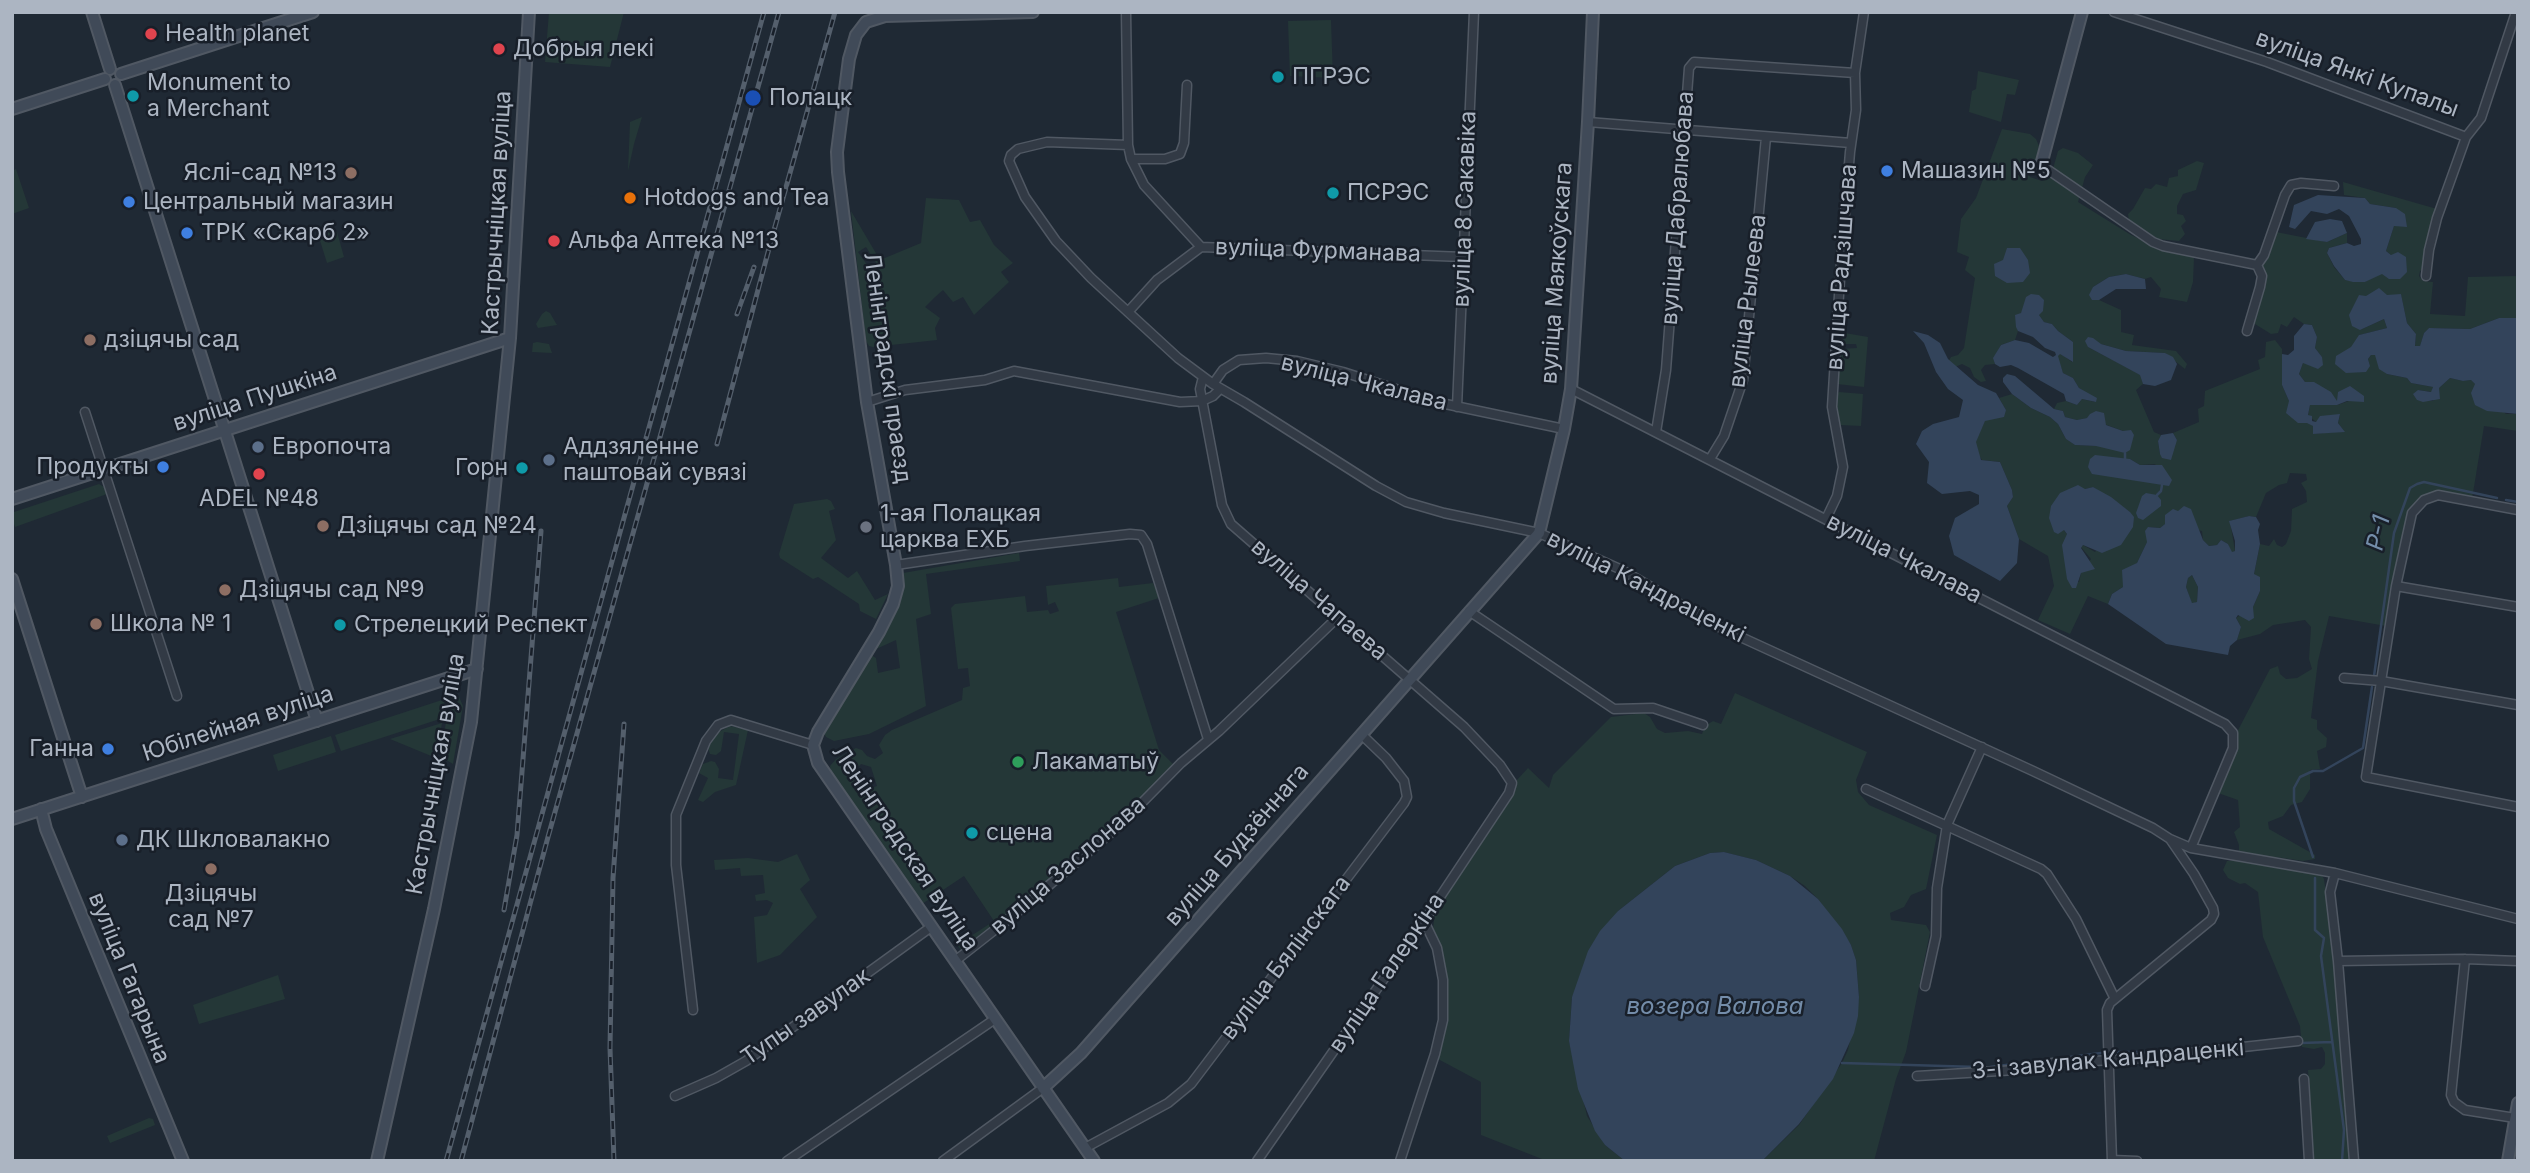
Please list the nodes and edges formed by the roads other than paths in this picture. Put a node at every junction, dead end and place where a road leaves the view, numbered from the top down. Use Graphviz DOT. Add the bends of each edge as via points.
graph roads {
  1 [pos="92,12"];
  2 [pos="313,12"];
  3 [pos="529,12"];
  4 [pos="1033,12"];
  5 [pos="1126,12"];
  6 [pos="1474,12"];
  7 [pos="1593,12"];
  8 [pos="1864,12"];
  9 [pos="2082,12"];
  10 [pos="2114,12"];
  11 [pos="2516,12"];
  12 [pos="1855,74"];
  13 [pos="113,77"];
  14 [pos="1187,85"];
  15 [pos="12,109"];
  16 [pos="1588,122"];
  17 [pos="1683,129"];
  18 [pos="1766,137"];
  19 [pos="2466,137"];
  20 [pos="1851,144"];
  21 [pos="1128,145"];
  22 [pos="1131,159"];
  23 [pos="2041,165"];
  24 [pos="2334,186"];
  25 [pos="1201,247"];
  26 [pos="1464,257"];
  27 [pos="2257,265"];
  28 [pos="2426,276"];
  29 [pos="1128,312"];
  30 [pos="2247,331"];
  31 [pos="510,338"];
  32 [pos="1203,377"];
  33 [pos="1217,387"];
  34 [pos="1571,389"];
  35 [pos="1202,401"];
  36 [pos="867,402"];
  37 [pos="1457,407"];
  38 [pos="85,412"];
  39 [pos="1564,429"];
  40 [pos="223,430"];
  41 [pos="1657,432"];
  42 [pos="1710,459"];
  43 [pos="104,469"];
  44 [pos="12,499"];
  45 [pos="2518,510"];
  46 [pos="1826,519"];
  47 [pos="1539,533"];
  48 [pos="896,565"];
  49 [pos="12,579"];
  50 [pos="2396,586"];
  51 [pos="2518,607"];
  52 [pos="1469,611"];
  53 [pos="1338,617"];
  54 [pos="477,669"];
  55 [pos="2344,678"];
  56 [pos="1409,679"];
  57 [pos="2381,681"];
  58 [pos="177,696"];
  59 [pos="2518,705"];
  60 [pos="317,721"];
  61 [pos="1703,725"];
  62 [pos="1361,734"];
  63 [pos="1208,739"];
  64 [pos="814,745"];
  65 [pos="1982,747"];
  66 [pos="1512,783"];
  67 [pos="1866,789"];
  68 [pos="82,797"];
  69 [pos="2518,807"];
  70 [pos="41,809"];
  71 [pos="12,819"];
  72 [pos="1947,825"];
  73 [pos="2170,839"];
  74 [pos="2191,848"];
  75 [pos="2335,873"];
  76 [pos="2518,919"];
  77 [pos="1424,921"];
  78 [pos="931,927"];
  79 [pos="2465,959"];
  80 [pos="955,961"];
  81 [pos="2339,961"];
  82 [pos="2518,961"];
  83 [pos="1925,986"];
  84 [pos="2114,998"];
  85 [pos="692,1010"];
  86 [pos="995,1019"];
  87 [pos="2298,1041"];
  88 [pos="2108,1060"];
  89 [pos="1917,1076"];
  90 [pos="2304,1079"];
  91 [pos="1042,1088"];
  92 [pos="675,1096"];
  93 [pos="2518,1103"];
  94 [pos="2515,1118"];
  95 [pos="1085,1148"];
  96 [pos="2112,1160"];
  97 [pos="183,1161"];
  98 [pos="377,1161"];
  99 [pos="787,1161"];
  100 [pos="943,1161"];
  101 [pos="1094,1161"];
  102 [pos="1257,1161"];
  103 [pos="1401,1161"];
  104 [pos="2137,1161"];
  105 [pos="2309,1161"];
  106 [pos="2354,1161"];
  107 [pos="2508,1161"];
  1 -- 13 [label="street"];
  2 -- 13 [label="street"];
  3 -- 31 [label="street, Кастрычніцкая вуліца"];
  4 -- 36 [label="street, Ленінградскі праезд" via="903,14 866,22 856,35 837,152"];
  5 -- 21 [label="street"];
  6 -- 26 [label="street, вуліца 8 Сакавіка"];
  7 -- 16 [label="street, вуліца Маякоўскага"];
  8 -- 12 [label="street, вуліца Радзішчава"];
  9 -- 23 [label="street"];
  10 -- 19 [label="street, вуліца Янкі Купалы" via="2266,62"];
  11 -- 19 [label="street" via="2481,118"];
  12 -- 17 [label="street, вуліца Дабралюбава" via="1695,62 1689,68"];
  12 -- 20 [label="street, вуліца Радзішчава"];
  13 -- 15 [label="street"];
  13 -- 40 [label="street"];
  14 -- 22 [label="street" via="1180,154"];
  16 -- 17 [label="street"];
  16 -- 34 [label="street, вуліца Маякоўскага"];
  17 -- 18 [label="street"];
  17 -- 41 [label="street, вуліца Дабралюбава" via="1666,370"];
  18 -- 20 [label="street"];
  18 -- 42 [label="street, вуліца Рылеева" via="1743,380 1724,436"];
  19 -- 28 [label="street" via="2437,218"];
  20 -- 46 [label="street, вуліца Радзішчава" via="1832,407 1843,467"];
  21 -- 22 [label="street, вуліца Фурманава"];
  21 -- 29 [label="street, вуліца Кандраценкі" via="1047,142 1018,149 1009,161 1025,197 1056,241"];
  22 -- 25 [label="street, вуліца Фурманава" via="1144,185"];
  23 -- 27 [label="street" via="2153,242"];
  24 -- 27 [label="street" via="2291,185"];
  25 -- 26 [label="street, вуліца Фурманава"];
  25 -- 29 [label="street" via="1157,279"];
  26 -- 37 [label="street, вуліца 8 Сакавіка"];
  27 -- 30 [label="street" via="2262,276"];
  29 -- 32 [label="street, вуліца Кандраценкі"];
  31 -- 40 [label="street, вуліца Пушкіна"];
  31 -- 54 [label="street, Кастрычніцкая вуліца"];
  32 -- 33 [label="street, вуліца Кандраценкі"];
  32 -- 35 [label="street, вуліца Чапаева"];
  33 -- 35 [label="street, вуліца Чкалава"];
  33 -- 37 [label="street, вуліца Чкалава" via="1223,370 1239,360 1266,358 1297,361"];
  33 -- 47 [label="street, вуліца Кандраценкі" via="1406,502"];
  34 -- 39 [label="street, вуліца Маякоўскага"];
  34 -- 41 [label="street, вуліца Чкалава"];
  35 -- 36 [label="street" via="1180,402 1014,371 985,380 905,390"];
  35 -- 53 [label="street, вуліца Чапаева" via="1224,513"];
  36 -- 48 [label="street, Ленінградскі праезд"];
  37 -- 39 [label="street, вуліца Чкалава"];
  38 -- 43 [label="street"];
  39 -- 47 [label="street, вуліца Маякоўскага"];
  40 -- 43 [label="street, вуліца Пушкіна"];
  40 -- 60 [label="street"];
  41 -- 42 [label="street, вуліца Чкалава"];
  42 -- 46 [label="street, вуліца Чкалава"];
  43 -- 44 [label="street, вуліца Пушкіна"];
  43 -- 58 [label="street"];
  45 -- 50 [label="street" via="2438,495 2424,500 2412,513"];
  46 -- 74 [label="street, вуліца Чкалава" via="2225,724 2233,733 2233,748"];
  47 -- 52 [label="street, вуліца Будзённага"];
  47 -- 65 [label="street, вуліца Кандраценкі" via="1622,570 1721,628"];
  48 -- 63 [label="street" via="1140,535 1147,544"];
  48 -- 64 [label="street, Ленінградскі праезд" via="898,586 893,604"];
  49 -- 68 [label="street"];
  50 -- 51 [label="street"];
  50 -- 57 [label="street"];
  52 -- 56 [label="street, вуліца Будзённага"];
  52 -- 61 [label="street" via="1614,709 1653,708"];
  53 -- 56 [label="street, вуліца Чапаева"];
  53 -- 63 [label="street, вуліца Заслонава"];
  54 -- 60 [label="street, Юбілейная вуліца"];
  54 -- 98 [label="street, Кастрычніцкая вуліца" via="434,909"];
  55 -- 57 [label="street"];
  56 -- 62 [label="street, вуліца Будзённага"];
  56 -- 66 [label="street, вуліца Чапаева" via="1464,727"];
  57 -- 59 [label="street"];
  57 -- 69 [label="street" via="2366,778"];
  60 -- 68 [label="street, Юбілейная вуліца"];
  62 -- 91 [label="street, вуліца Будзённага" via="1081,1053"];
  62 -- 95 [label="street, вуліца Бялінскага" via="1404,780 1404,803 1191,1084 1168,1102"];
  63 -- 80 [label="street, вуліца Заслонава" via="1122,824"];
  64 -- 78 [label="street, Ленінградская вуліца" via="818,763"];
  64 -- 85 [label="street, Ленінградская вуліца" via="731,720 718,725 706,741 676,815 676,865"];
  65 -- 72 [label="street"];
  65 -- 73 [label="street, вуліца Кандраценкі"];
  66 -- 77 [label="street, вуліца Галеркіна"];
  67 -- 72 [label="street"];
  68 -- 70 [label="street, Юбілейная вуліца"];
  70 -- 71 [label="street, Юбілейная вуліца"];
  70 -- 97 [label="street, вуліца Гагарына"];
  72 -- 83 [label="street" via="1937,888 1936,936"];
  72 -- 84 [label="street" via="2047,874 2076,919"];
  73 -- 74 [label="street"];
  73 -- 84 [label="street, вуліца Кандраценкі" via="2214,914"];
  74 -- 75 [label="street"];
  75 -- 76 [label="street"];
  75 -- 81 [label="street" via="2330,892"];
  77 -- 102 [label="street, вуліца Галеркіна"];
  77 -- 103 [label="street" via="1437,948 1443,979 1443,1020"];
  78 -- 80 [label="street, Ленінградская вуліца"];
  78 -- 92 [label="street, Тупы завулак" via="747,1060"];
  79 -- 81 [label="street"];
  79 -- 82 [label="street"];
  79 -- 94 [label="street" via="2451,1095 2465,1110"];
  80 -- 86 [label="street, Ленінградская вуліца"];
  81 -- 106 [label="street"];
  84 -- 88 [label="street" via="2108,1010"];
  86 -- 91 [label="street, Ленінградская вуліца"];
  86 -- 99 [label="street"];
  87 -- 88 [label="street, 3-і завулак Кандраценкі"];
  88 -- 89 [label="street, 3-і завулак Кандраценкі"];
  88 -- 96 [label="street"];
  90 -- 105 [label="street"];
  91 -- 95 [label="street, Ленінградская вуліца"];
  91 -- 100 [label="street, вуліца Будзённага"];
  93 -- 94 [label="street"];
  94 -- 107 [label="street"];
  95 -- 101 [label="street, Ленінградская вуліца"];
  96 -- 104 [label="street"];
}
